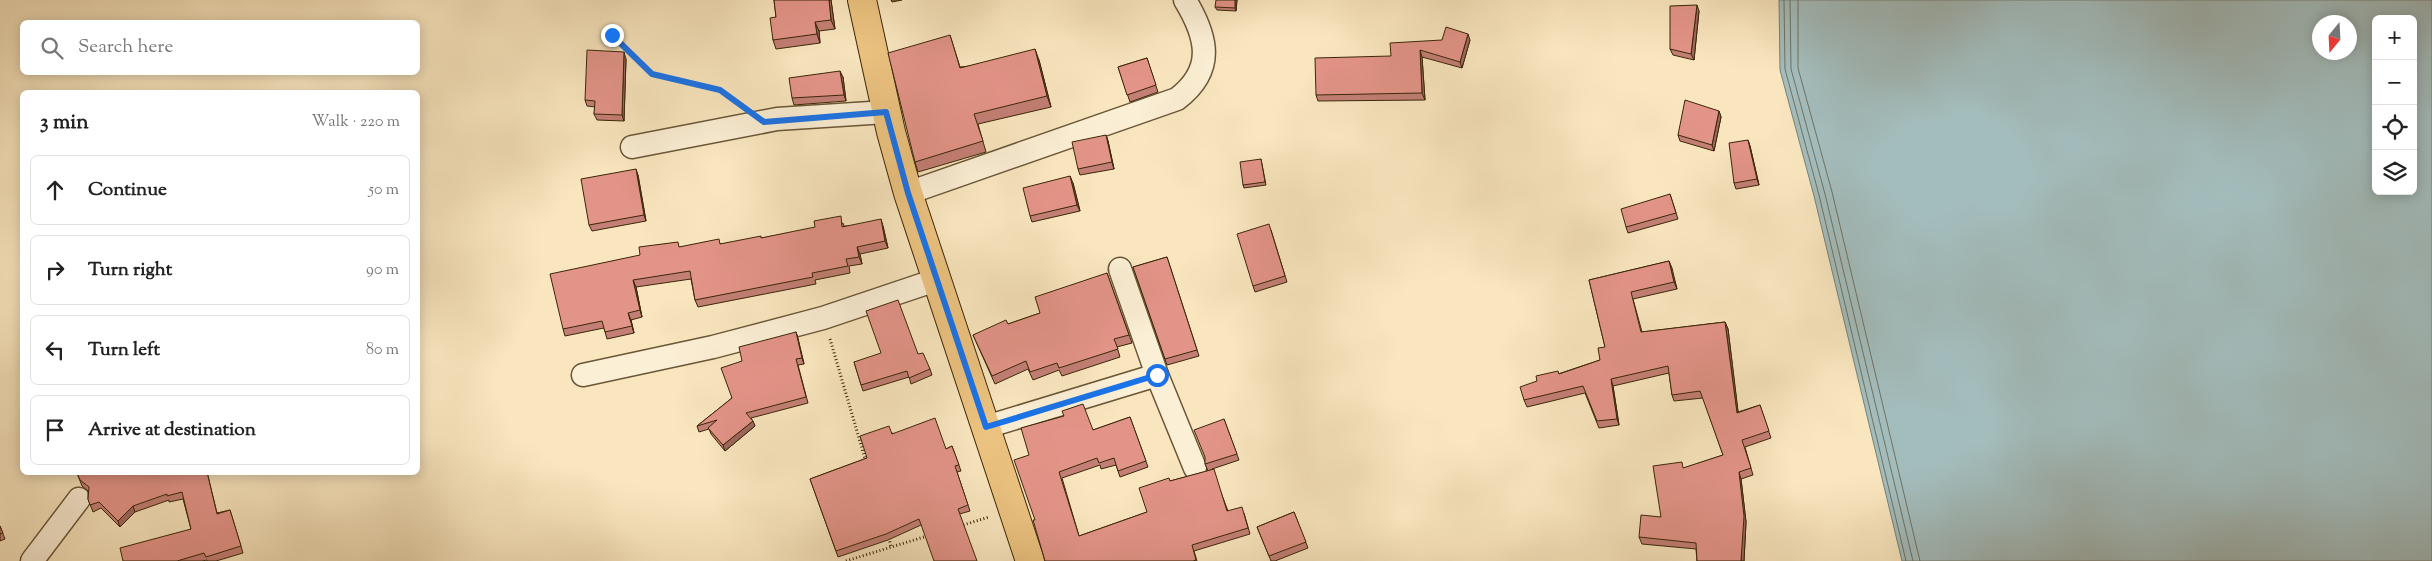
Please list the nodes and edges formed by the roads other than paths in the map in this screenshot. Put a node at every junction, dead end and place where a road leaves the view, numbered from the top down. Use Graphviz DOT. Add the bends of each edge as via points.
graph roads {
  1 [pos="862,0"];
  2 [pos="1186,0"];
  3 [pos="886,112"];
  4 [pos="632,147"];
  5 [pos="908,193"];
  6 [pos="1120,269"];
  7 [pos="936,280"];
  8 [pos="583,375"];
  9 [pos="1157,375"];
  10 [pos="986,427"];
  11 [pos="1195,468"];
  12 [pos="80,498"];
  13 [pos="32,561"];
  14 [pos="1030,561"];
  1 -- 3 [label="main road"];
  2 -- 5 [label="street" via="1204,40 1205,56 1199,77 1177,100"];
  3 -- 4 [label="street" via="764,122"];
  3 -- 5 [label="main road"];
  5 -- 7 [label="main road"];
  6 -- 9 [label="street"];
  7 -- 8 [label="street" via="823,318 713,347"];
  7 -- 10 [label="main road"];
  9 -- 10 [label="street"];
  9 -- 11 [label="street"];
  10 -- 14 [label="main road"];
  12 -- 13 [label="street"];
}
